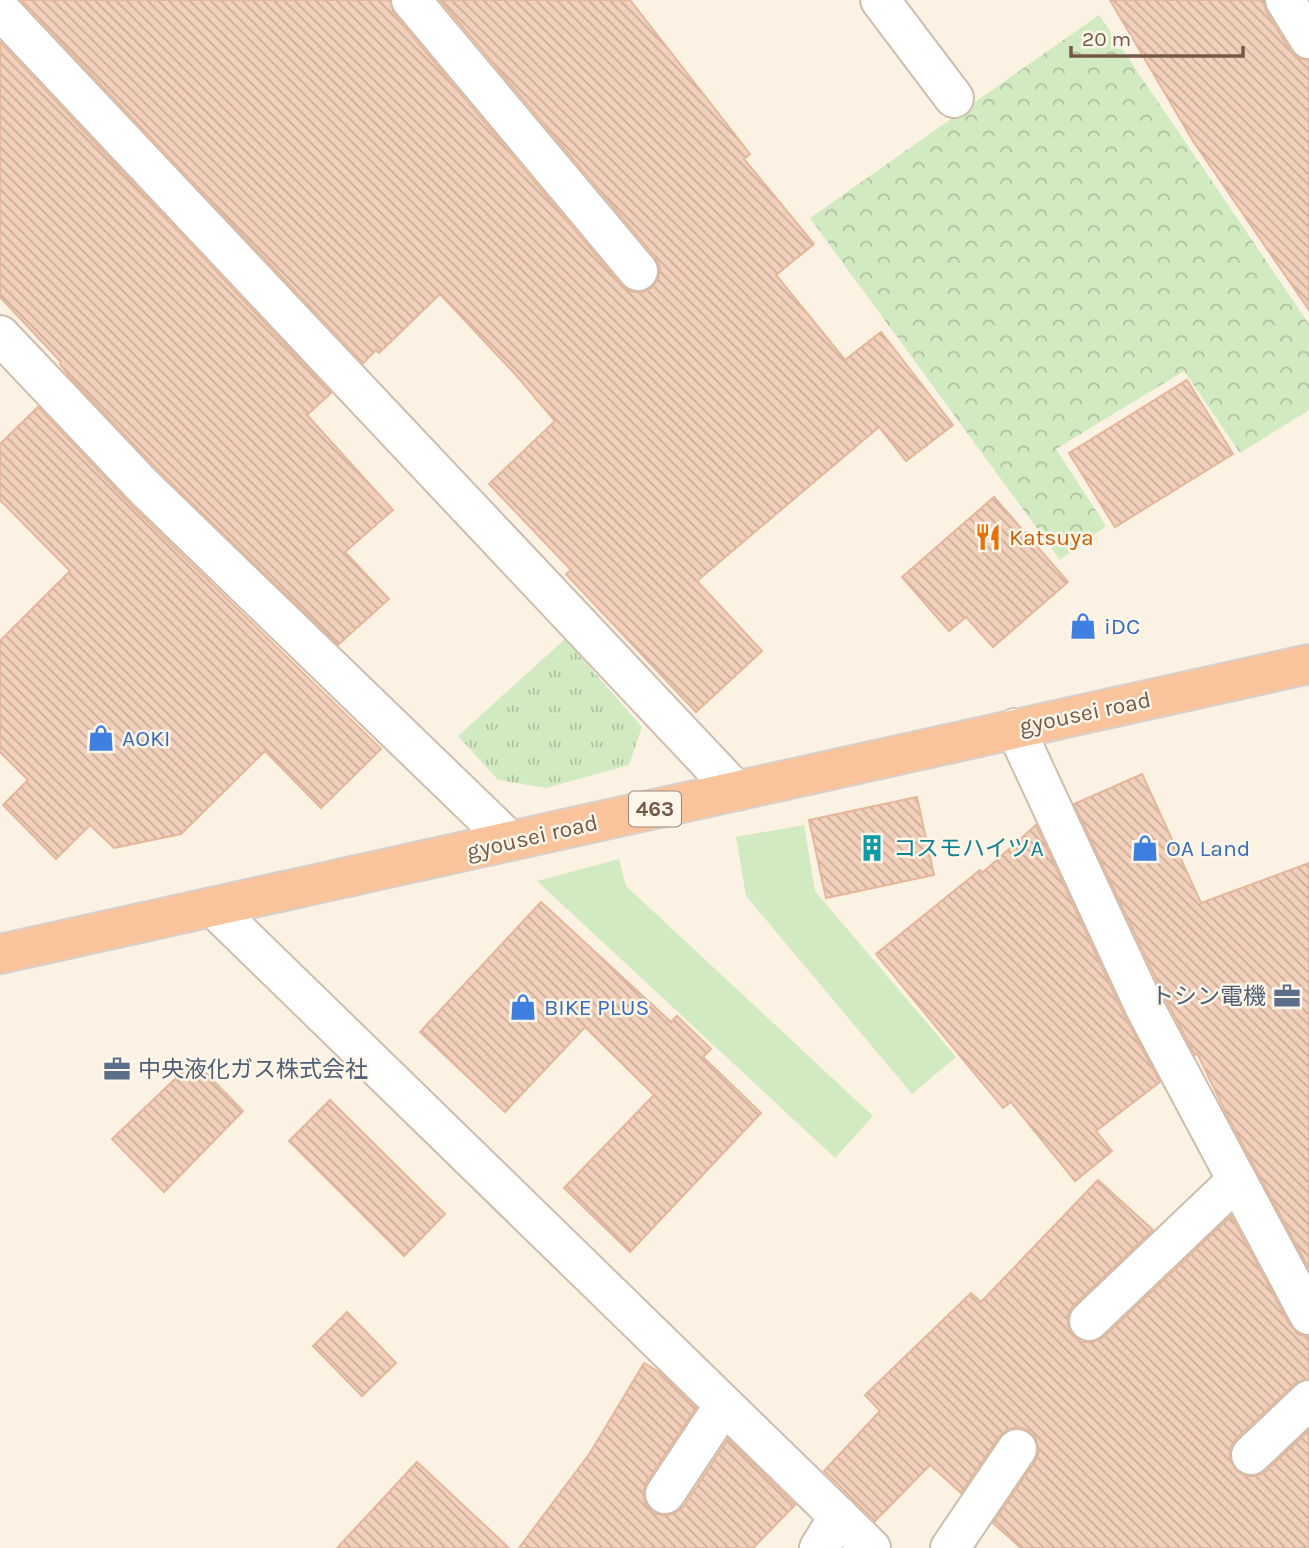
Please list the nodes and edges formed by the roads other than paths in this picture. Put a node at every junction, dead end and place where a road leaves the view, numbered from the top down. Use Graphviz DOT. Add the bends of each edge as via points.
graph roads {
  1 [pos="411,0"];
  2 [pos="880,0"];
  3 [pos="1284,0"];
  4 [pos="0,17"];
  5 [pos="1309,39"];
  6 [pos="954,98"];
  7 [pos="638,271"];
  8 [pos="0,335"];
  9 [pos="1309,664"];
  10 [pos="1015,728"];
  11 [pos="736,791"];
  12 [pos="510,841"];
  13 [pos="214,908"];
  14 [pos="0,954"];
  15 [pos="1237,1180"];
  16 [pos="1309,1315"];
  17 [pos="1089,1321"];
  18 [pos="1309,1400"];
  19 [pos="724,1405"];
  20 [pos="1017,1449"];
  21 [pos="1251,1455"];
  22 [pos="665,1494"];
  23 [pos="839,1517"];
  24 [pos="818,1548"];
  25 [pos="871,1548"];
  26 [pos="950,1548"];
  1 -- 7 [label="street"];
  2 -- 6 [label="street"];
  3 -- 5 [label="street"];
  4 -- 11 [label="street" via="4,14"];
  8 -- 12 [label="street" via="144,487"];
  9 -- 10 [label="highway, gyousei road / 463"];
  10 -- 11 [label="highway, gyousei road / 463"];
  10 -- 15 [label="street" via="1145,1008"];
  11 -- 12 [label="highway, gyousei road / 463"];
  12 -- 13 [label="highway, gyousei road / 463"];
  13 -- 14 [label="highway, gyousei road / 463"];
  13 -- 19 [label="street"];
  15 -- 16 [label="street"];
  15 -- 17 [label="street"];
  18 -- 21 [label="street"];
  19 -- 22 [label="street"];
  19 -- 23 [label="street"];
  20 -- 26 [label="street"];
  23 -- 24 [label="street"];
  23 -- 25 [label="street"];
}
